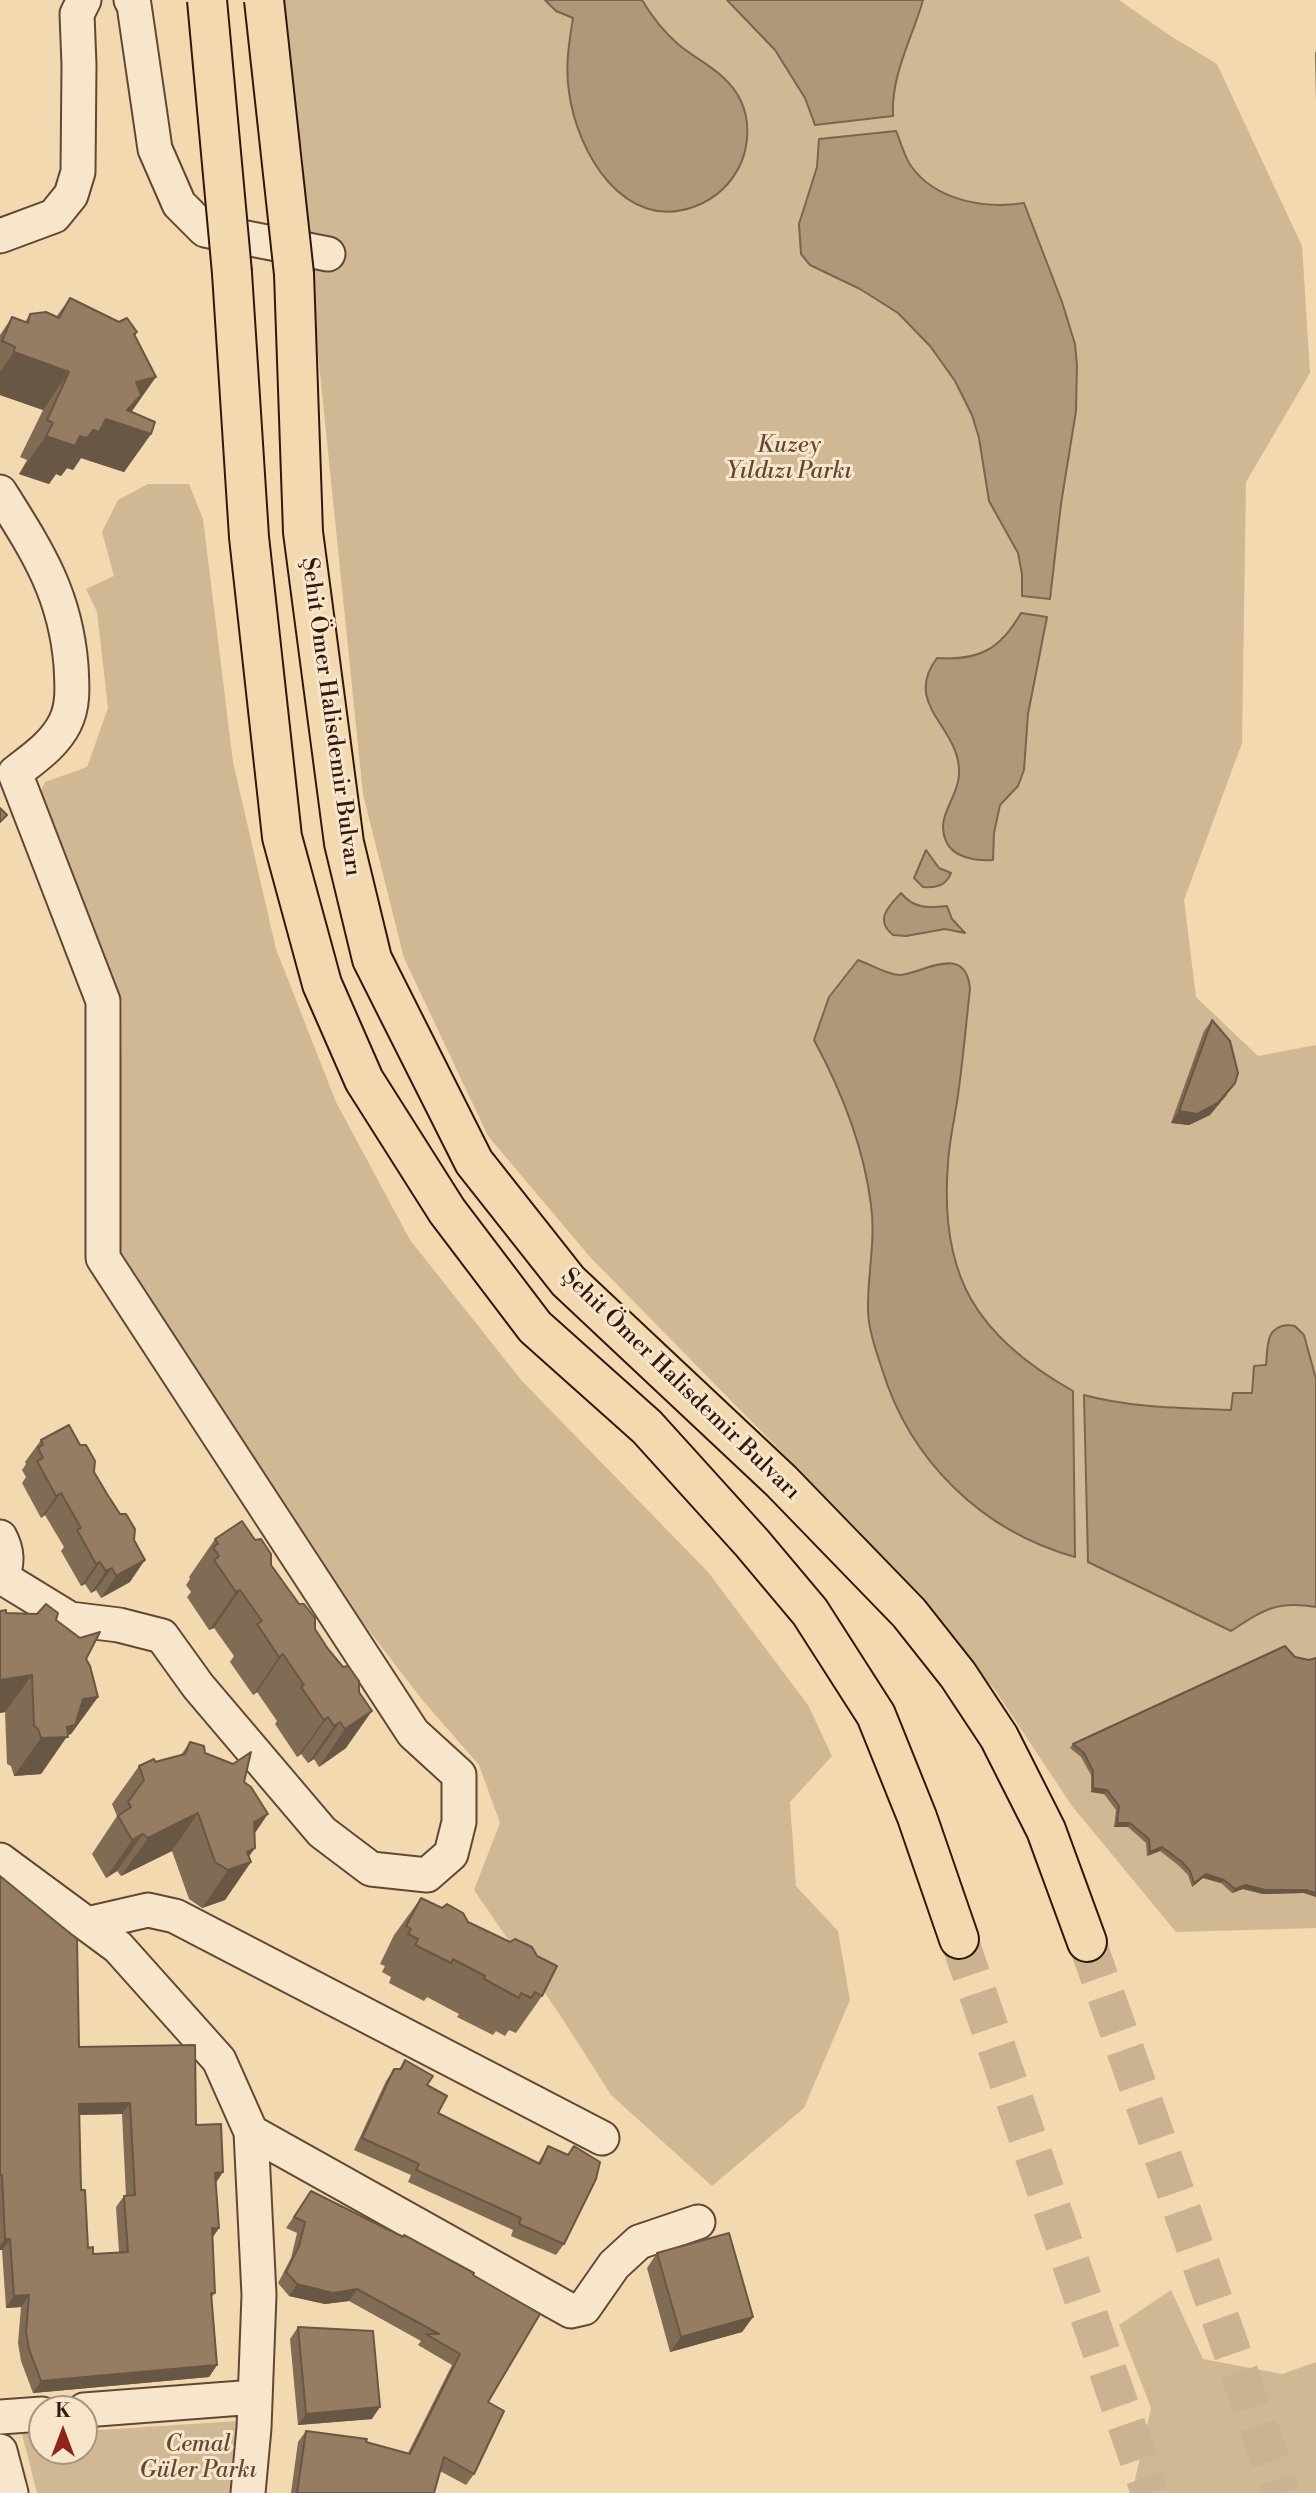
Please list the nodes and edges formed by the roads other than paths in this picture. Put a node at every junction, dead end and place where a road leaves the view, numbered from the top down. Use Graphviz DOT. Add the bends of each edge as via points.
graph roads {
  1 [pos="84,0"];
  2 [pos="131,0"];
  3 [pos="206,0"];
  4 [pos="264,0"];
  5 [pos="0,236"];
  6 [pos="328,254"];
  7 [pos="0,492"];
  8 [pos="8,776"];
  9 [pos="0,1537"];
  10 [pos="1,1578"];
  11 [pos="0,1860"];
  12 [pos="87,1924"];
  13 [pos="959,1940"];
  14 [pos="1087,1942"];
  15 [pos="251,2132"];
  16 [pos="602,2138"];
  17 [pos="698,2222"];
  18 [pos="255,2397"];
  19 [pos="98,2409"];
  20 [pos="28,2415"];
  21 [pos="0,2417"];
  22 [pos="0,2451"];
  23 [pos="11,2493"];
  24 [pos="248,2493"];
  1 -- 5 [label="street" via="76,14 78,172 71,195 54,216"];
  2 -- 6 [label="street" via="155,149 179,204 205,230"];
  3 -- 13 [label="highway, bridge" via="232,273 249,537 282,837 322,984 363,1080 447,1211 535,1328 647,1426 810,1612 876,1716"];
  4 -- 14 [label="highway, Şehit Ömer Halisdemir Bulvarı, bridge" via="294,274 303,532 344,843 372,959 474,1162 568,1281 781,1481 909,1614 958,1675 999,1737 1046,1830"];
  7 -- 8 [label="street" via="51,578 66,630 72,696 66,721 55,739"];
  8 -- 10 [label="street" via="103,1002 103,1258 413,1733 459,1775 459,1822 450,1854 427,1875 372,1869 322,1832 198,1686 162,1636 70,1619"];
  9 -- 10 [label="street" via="8,1562"];
  11 -- 12 [label="street"];
  12 -- 15 [label="street" via="118,1947 219,2060"];
  12 -- 16 [label="street" via="148,1910 175,1916"];
  15 -- 17 [label="street" via="571,2311 584,2308 614,2265 639,2242"];
  15 -- 18 [label="street" via="259,2295"];
  18 -- 19 [label="street"];
  18 -- 24 [label="street"];
  20 -- 21 [label="street"];
  22 -- 23 [label="street"];
}
